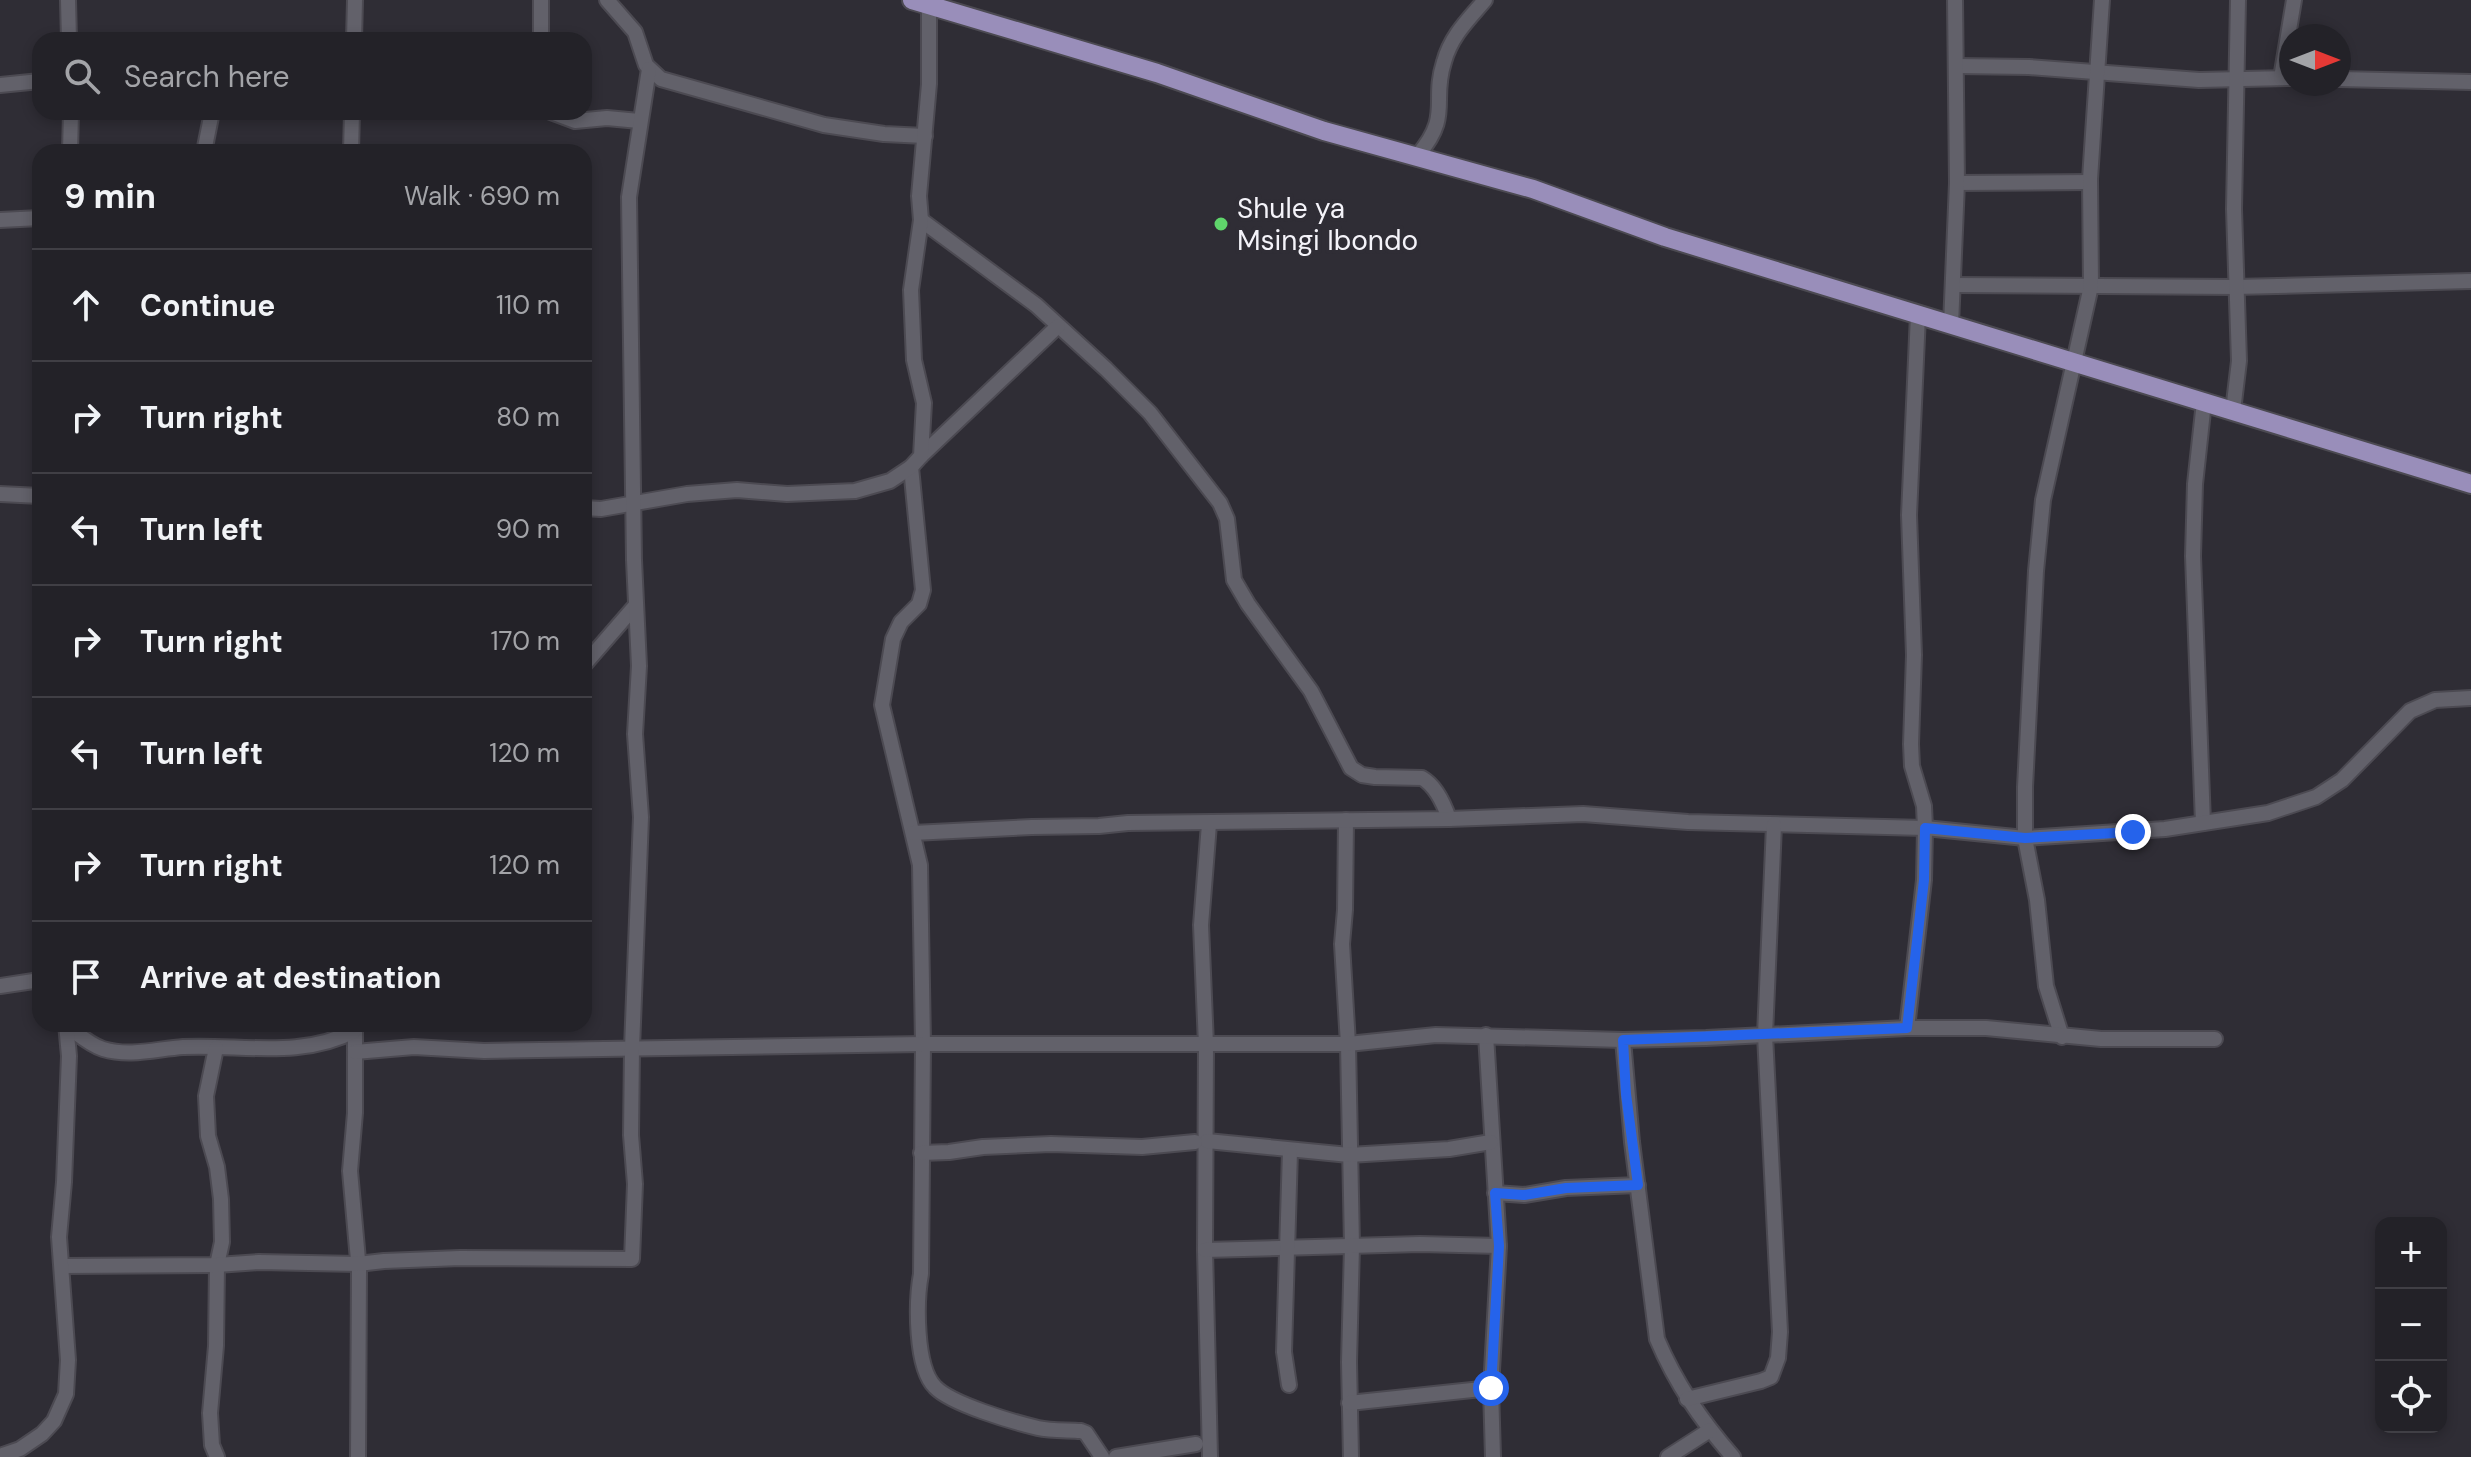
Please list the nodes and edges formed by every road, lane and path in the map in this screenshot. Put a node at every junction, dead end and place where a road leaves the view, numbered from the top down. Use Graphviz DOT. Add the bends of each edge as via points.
graph roads {
  1 [pos="68,0"];
  2 [pos="355,0"];
  3 [pos="541,0"];
  4 [pos="607,0"];
  5 [pos="1485,0"];
  6 [pos="1955,0"];
  7 [pos="2102,0"];
  8 [pos="2238,0"];
  9 [pos="2294,0"];
  10 [pos="921,3"];
  11 [pos="2292,24"];
  12 [pos="69,32"];
  13 [pos="354,32"];
  14 [pos="541,32"];
  15 [pos="1957,66"];
  16 [pos="649,69"];
  17 [pos="2097,71"];
  18 [pos="2279,78"];
  19 [pos="2351,79"];
  20 [pos="2238,80"];
  21 [pos="32,82"];
  22 [pos="2471,82"];
  23 [pos="0,85"];
  24 [pos="592,119"];
  25 [pos="71,120"];
  26 [pos="210,120"];
  27 [pos="352,120"];
  28 [pos="639,121"];
  29 [pos="925,136"];
  30 [pos="70,144"];
  31 [pos="206,144"];
  32 [pos="351,144"];
  33 [pos="1418,155"];
  34 [pos="2090,182"];
  35 [pos="1957,183"];
  36 [pos="32,218"];
  37 [pos="0,220"];
  38 [pos="921,220"];
  39 [pos="2471,281"];
  40 [pos="1954,285"];
  41 [pos="2091,286"];
  42 [pos="2235,287"];
  43 [pos="1918,315"];
  44 [pos="1951,325"];
  45 [pos="1058,326"];
  46 [pos="2075,363"];
  47 [pos="2204,402"];
  48 [pos="2233,411"];
  49 [pos="916,461"];
  50 [pos="2471,484"];
  51 [pos="0,494"];
  52 [pos="32,496"];
  53 [pos="635,502"];
  54 [pos="592,508"];
  55 [pos="636,605"];
  56 [pos="592,656"];
  57 [pos="2471,698"];
  58 [pos="1449,819"];
  59 [pos="1346,820"];
  60 [pos="2203,823"];
  61 [pos="1209,824"];
  62 [pos="1774,825"];
  63 [pos="1925,828"];
  64 [pos="913,833"];
  65 [pos="2025,838"];
  66 [pos="32,981"];
  67 [pos="0,986"];
  68 [pos="1907,1028"];
  69 [pos="66,1032"];
  70 [pos="76,1032"];
  71 [pos="347,1032"];
  72 [pos="354,1032"];
  73 [pos="1486,1035"];
  74 [pos="1765,1035"];
  75 [pos="2062,1037"];
  76 [pos="2215,1039"];
  77 [pos="1623,1040"];
  78 [pos="923,1044"];
  79 [pos="1348,1044"];
  80 [pos="1206,1045"];
  81 [pos="216,1048"];
  82 [pos="632,1048"];
  83 [pos="355,1052"];
  84 [pos="1201,1142"];
  85 [pos="1491,1142"];
  86 [pos="1290,1151"];
  87 [pos="921,1153"];
  88 [pos="1349,1155"];
  89 [pos="1638,1185"];
  90 [pos="1495,1193"];
  91 [pos="1352,1246"];
  92 [pos="1499,1246"];
  93 [pos="1288,1248"];
  94 [pos="1205,1250"];
  95 [pos="358,1264"];
  96 [pos="217,1265"];
  97 [pos="63,1266"];
  98 [pos="1289,1385"];
  99 [pos="1491,1388"];
  100 [pos="1687,1399"];
  101 [pos="1349,1403"];
  102 [pos="1710,1430"];
  103 [pos="1196,1444"];
  104 [pos="0,1456"];
  105 [pos="217,1457"];
  106 [pos="358,1457"];
  107 [pos="1102,1457"];
  108 [pos="1116,1457"];
  109 [pos="1210,1457"];
  110 [pos="1351,1457"];
  111 [pos="1493,1457"];
  112 [pos="1668,1457"];
  113 [pos="1733,1457"];
  1 -- 12 [label="street"];
  2 -- 13 [label="street"];
  3 -- 14 [label="street"];
  4 -- 16 [label="street" via="635,32"];
  5 -- 33 [label="street" via="1450,47 1441,72 1439,117"];
  6 -- 15 [label="street"];
  7 -- 17 [label="street"];
  8 -- 20 [label="street"];
  9 -- 11 [label="street"];
  10 -- 29 [label="street" via="929,84"];
  10 -- 33 [label="main road" via="1157,73 1324,131"];
  15 -- 17 [label="street"];
  15 -- 35 [label="street"];
  16 -- 28 [label="street"];
  16 -- 29 [label="street" via="670,83 824,125"];
  17 -- 20 [label="street"];
  17 -- 34 [label="street"];
  18 -- 20 [label="street"];
  19 -- 22 [label="street"];
  20 -- 42 [label="street"];
  21 -- 23 [label="street"];
  24 -- 28 [label="street"];
  25 -- 30 [label="street"];
  26 -- 31 [label="street"];
  27 -- 32 [label="street"];
  28 -- 53 [label="street" via="629,197"];
  29 -- 38 [label="street"];
  33 -- 43 [label="main road"];
  34 -- 35 [label="street"];
  34 -- 41 [label="street"];
  35 -- 40 [label="street"];
  36 -- 37 [label="street"];
  38 -- 45 [label="street"];
  38 -- 49 [label="street" via="911,290 914,360 924,403"];
  39 -- 42 [label="street"];
  40 -- 41 [label="street"];
  40 -- 44 [label="street"];
  41 -- 42 [label="street"];
  41 -- 46 [label="street"];
  42 -- 48 [label="street" via="2239,361"];
  43 -- 44 [label="main road"];
  43 -- 63 [label="street" via="1909,515 1911,744"];
  44 -- 46 [label="main road"];
  45 -- 49 [label="street"];
  45 -- 58 [label="street" via="1150,413 1220,503 1227,519 1234,580 1311,691 1351,768 1362,775 1422,778"];
  46 -- 47 [label="main road"];
  46 -- 65 [label="street" via="2040,528"];
  47 -- 48 [label="main road"];
  47 -- 60 [label="street" via="2193,556"];
  48 -- 50 [label="main road"];
  49 -- 53 [label="street" via="890,481 855,491 737,490"];
  49 -- 64 [label="street" via="923,590 893,639 882,705"];
  51 -- 52 [label="street"];
  53 -- 54 [label="street"];
  53 -- 55 [label="street"];
  55 -- 56 [label="street"];
  55 -- 82 [label="street" via="635,734 641,817"];
  57 -- 60 [label="street" via="2435,700 2410,711 2342,780 2316,797 2268,813"];
  58 -- 59 [label="street"];
  58 -- 62 [label="street" via="1583,814"];
  59 -- 61 [label="street"];
  59 -- 79 [label="street" via="1342,944"];
  60 -- 65 [label="street"];
  61 -- 64 [label="street"];
  61 -- 80 [label="street" via="1201,925"];
  62 -- 63 [label="street"];
  62 -- 74 [label="street"];
  63 -- 65 [label="street"];
  63 -- 68 [label="street"];
  64 -- 78 [label="street" via="920,865"];
  65 -- 75 [label="street" via="2046,986"];
  66 -- 67 [label="street"];
  68 -- 74 [label="street"];
  68 -- 75 [label="street" via="1986,1028"];
  69 -- 97 [label="street" via="59,1237"];
  70 -- 81 [label="street" via="102,1049 126,1053"];
  71 -- 81 [label="street" via="298,1048"];
  72 -- 83 [label="street"];
  73 -- 77 [label="street"];
  73 -- 79 [label="street"];
  73 -- 85 [label="street"];
  74 -- 77 [label="street"];
  74 -- 100 [label="street" via="1778,1358 1771,1377"];
  75 -- 76 [label="street"];
  77 -- 89 [label="street"];
  78 -- 80 [label="street"];
  78 -- 82 [label="street"];
  78 -- 87 [label="street"];
  79 -- 80 [label="street"];
  79 -- 88 [label="street"];
  80 -- 84 [label="street"];
  81 -- 96 [label="street" via="206,1096 221,1199"];
  82 -- 83 [label="street" via="414,1047"];
  82 -- 95 [label="street" via="632,1259 460,1258"];
  83 -- 95 [label="street" via="350,1171"];
  84 -- 86 [label="street"];
  84 -- 87 [label="street"];
  84 -- 94 [label="street"];
  85 -- 88 [label="street"];
  85 -- 90 [label="street"];
  86 -- 88 [label="street"];
  86 -- 93 [label="street"];
  87 -- 107 [label="street" via="921,1358 933,1386 950,1399 1039,1428 1086,1433"];
  88 -- 91 [label="street"];
  89 -- 90 [label="street"];
  89 -- 100 [label="street" via="1657,1339"];
  90 -- 92 [label="street"];
  91 -- 92 [label="street"];
  91 -- 93 [label="street"];
  91 -- 101 [label="street"];
  92 -- 99 [label="street"];
  93 -- 94 [label="street"];
  93 -- 98 [label="street" via="1284,1352"];
  94 -- 109 [label="street"];
  95 -- 96 [label="street"];
  95 -- 106 [label="street"];
  96 -- 97 [label="street"];
  96 -- 105 [label="street" via="210,1413"];
  97 -- 104 [label="street" via="66,1394 42,1434"];
  99 -- 101 [label="street"];
  99 -- 111 [label="street"];
  100 -- 102 [label="street"];
  101 -- 110 [label="street"];
  102 -- 112 [label="street"];
  102 -- 113 [label="street"];
  103 -- 108 [label="street"];
}
